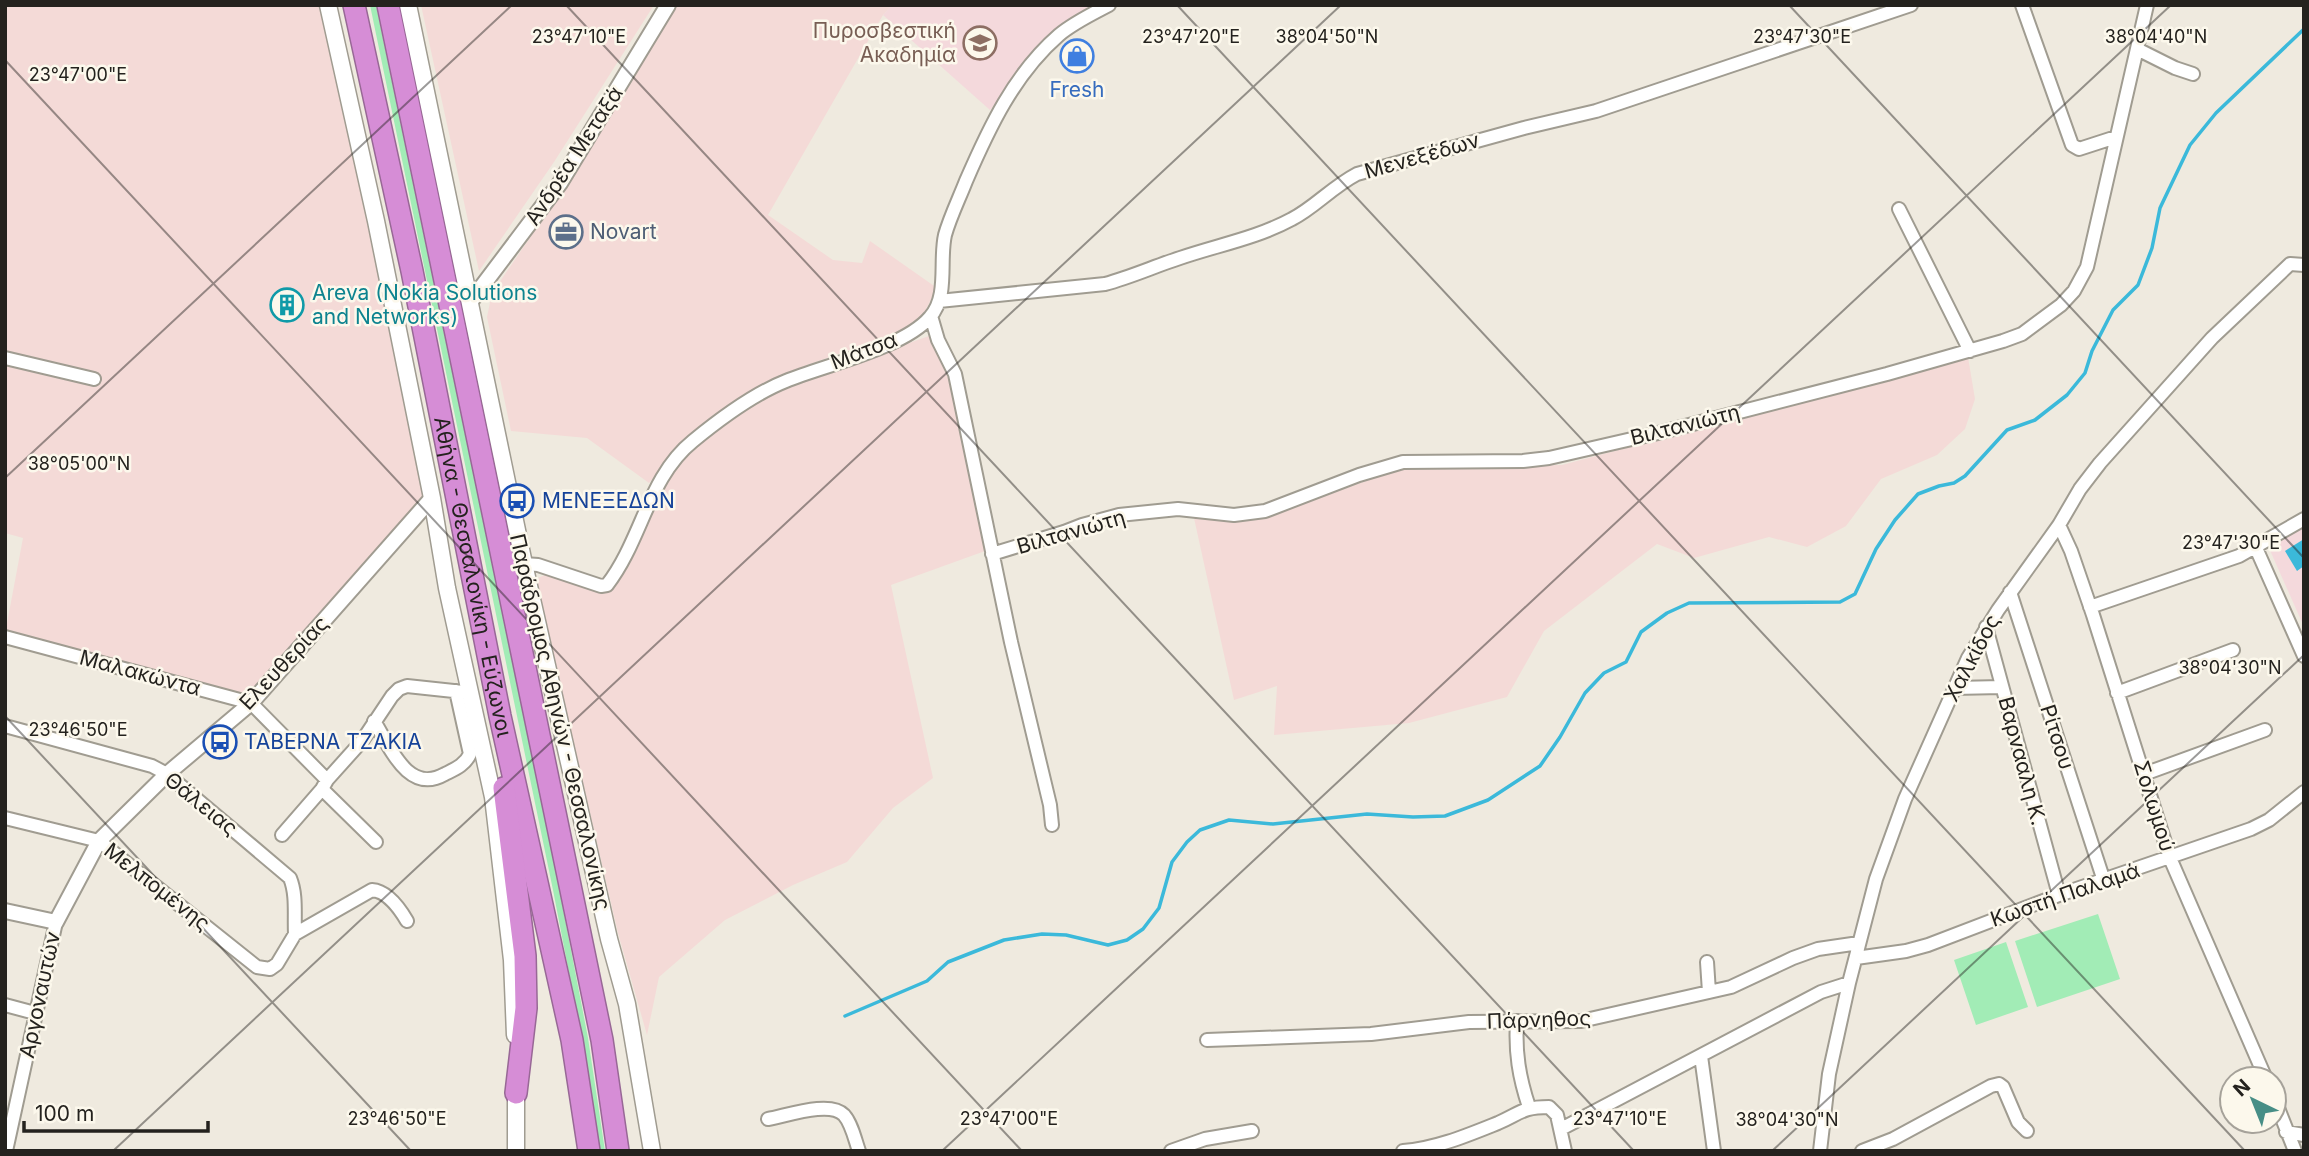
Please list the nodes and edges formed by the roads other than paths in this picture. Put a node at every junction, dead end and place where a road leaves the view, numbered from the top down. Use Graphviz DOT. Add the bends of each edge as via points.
graph roads {
  1 [pos="328,5"];
  2 [pos="354,5"];
  3 [pos="388,5"];
  4 [pos="408,5"];
  5 [pos="668,5"];
  6 [pos="1108,5"];
  7 [pos="1911,5"];
  8 [pos="2022,5"];
  9 [pos="2147,5"];
  10 [pos="2137,49"];
  11 [pos="2193,74"];
  12 [pos="2116,137"];
  13 [pos="1899,209"];
  14 [pos="2302,264"];
  15 [pos="471,301"];
  16 [pos="939,301"];
  17 [pos="931,316"];
  18 [pos="1970,351"];
  19 [pos="5,358"];
  20 [pos="94,379"];
  21 [pos="432,498"];
  22 [pos="2304,519"];
  23 [pos="2059,525"];
  24 [pos="2256,548"];
  25 [pos="992,554"];
  26 [pos="524,564"];
  27 [pos="2010,592"];
  28 [pos="2090,607"];
  29 [pos="1986,627"];
  30 [pos="5,637"];
  31 [pos="2233,650"];
  32 [pos="2304,656"];
  33 [pos="2001,687"];
  34 [pos="1954,688"];
  35 [pos="463,692"];
  36 [pos="2117,693"];
  37 [pos="251,703"];
  38 [pos="500,716"];
  39 [pos="374,721"];
  40 [pos="5,726"];
  41 [pos="2265,730"];
  42 [pos="167,774"];
  43 [pos="2144,774"];
  44 [pos="325,785"];
  45 [pos="2304,792"];
  46 [pos="5,818"];
  47 [pos="1052,825"];
  48 [pos="282,835"];
  49 [pos="99,841"];
  50 [pos="376,842"];
  51 [pos="2170,858"];
  52 [pos="2104,881"];
  53 [pos="2059,895"];
  54 [pos="5,911"];
  55 [pos="407,921"];
  56 [pos="56,922"];
  57 [pos="295,934"];
  58 [pos="1859,943"];
  59 [pos="1856,957"];
  60 [pos="1707,962"];
  61 [pos="1849,983"];
  62 [pos="1709,992"];
  63 [pos="5,1005"];
  64 [pos="35,1013"];
  65 [pos="1517,1021"];
  66 [pos="1207,1040"];
  67 [pos="1700,1056"];
  68 [pos="2260,1065"];
  69 [pos="516,1093"];
  70 [pos="11,1096"];
  71 [pos="611,1105"];
  72 [pos="1529,1107"];
  73 [pos="768,1119"];
  74 [pos="1561,1129"];
  75 [pos="1252,1131"];
  76 [pos="2027,1131"];
  77 [pos="2287,1135"];
  78 [pos="6,1151"];
  79 [pos="516,1151"];
  80 [pos="589,1151"];
  81 [pos="618,1151"];
  82 [pos="628,1151"];
  83 [pos="652,1151"];
  84 [pos="859,1151"];
  85 [pos="1171,1151"];
  86 [pos="1403,1151"];
  87 [pos="1565,1151"];
  88 [pos="1714,1151"];
  89 [pos="1820,1151"];
  90 [pos="1862,1151"];
  91 [pos="2295,1151"];
  1 -- 21 [label="main road"];
  2 -- 38 [label="highway, Αθήνα - Θεσσαλονίκη - Εύζωνοι"];
  3 -- 71 [label="highway, Αθήνα - Θεσσαλονίκη - Εύζωνοι" via="599,1027"];
  4 -- 15 [label="main road, Παράδρομος Αθηνών - Θεσσαλονίκης"];
  5 -- 15 [label="street, Ανδρέα Μεταξά" via="561,183"];
  6 -- 16 [label="street, Μάτσα" via="1060,33 1020,78 999,111 947,228"];
  7 -- 16 [label="street, Μενεξέδων" via="1596,111 1357,174 1274,228 1125,278"];
  8 -- 12 [label="street" via="2072,145 2079,149"];
  9 -- 10 [label="street, Βιλτανιώτη"];
  10 -- 11 [label="street"];
  10 -- 12 [label="street, Βιλτανιώτη"];
  12 -- 18 [label="street, Βιλτανιώτη" via="2087,267 2074,290 2050,315 2022,334"];
  13 -- 18 [label="street"];
  14 -- 23 [label="street, Χαλκίδος" via="2290,264 2203,348 2100,463"];
  15 -- 26 [label="main road, Παράδρομος Αθηνών - Θεσσαλονίκης"];
  16 -- 17 [label="street, Μάτσα"];
  17 -- 25 [label="street" via="955,374"];
  17 -- 26 [label="street, Μάτσα" via="899,339 766,390 690,444 660,478 607,584"];
  18 -- 25 [label="street, Βιλτανιώτη" via="1549,458 1403,462 1265,511 1234,515 1178,509 1119,515"];
  19 -- 20 [label="street"];
  21 -- 35 [label="main road"];
  21 -- 37 [label="street, Ελευθερίας"];
  22 -- 24 [label="street"];
  23 -- 27 [label="street, Χαλκίδος"];
  23 -- 28 [label="street, Σολωμού"];
  24 -- 28 [label="street"];
  24 -- 32 [label="street"];
  25 -- 47 [label="street"];
  26 -- 83 [label="main road, Παράδρομος Αθηνών - Θεσσαλονίκης" via="627,1004"];
  27 -- 29 [label="street, Χαλκίδος"];
  27 -- 52 [label="street, Ρίτσου"];
  28 -- 36 [label="street, Σολωμού"];
  29 -- 33 [label="street, Βαρνααλη Κ."];
  29 -- 34 [label="street, Χαλκίδος"];
  30 -- 37 [label="street, Μαλακώντα"];
  31 -- 36 [label="street"];
  33 -- 34 [label="street"];
  33 -- 53 [label="street, Βαρνααλη Κ."];
  34 -- 58 [label="street, Χαλκίδος" via="1905,799 1876,878"];
  35 -- 39 [label="street" via="407,686 399,689"];
  35 -- 39 [label="street" via="470,754 467,762 434,780 417,779 406,770"];
  35 -- 69 [label="main road" via="493,797 512,960"];
  36 -- 43 [label="street, Σολωμού"];
  37 -- 42 [label="street, Ελευθερίας"];
  37 -- 44 [label="street"];
  38 -- 69 [label="highway" via="525,956 526,1008"];
  38 -- 80 [label="highway, Αθήνα - Θεσσαλονίκη - Εύζωνοι" via="572,1040"];
  39 -- 44 [label="street"];
  40 -- 42 [label="street, Θάλειας"];
  41 -- 43 [label="street"];
  42 -- 49 [label="street, Ελευθερίας"];
  42 -- 57 [label="street, Θάλειας" via="290,878 296,892"];
  43 -- 51 [label="street, Σολωμού"];
  44 -- 48 [label="street"];
  44 -- 50 [label="street"];
  45 -- 51 [label="street, Κωστή Παλαμά" via="2251,829"];
  46 -- 49 [label="street, Μελπομένης"];
  49 -- 56 [label="street, Ελευθερίας"];
  49 -- 57 [label="street, Μελπομένης" via="257,967 270,969 277,964"];
  51 -- 52 [label="street, Κωστή Παλαμά"];
  51 -- 68 [label="street, Σολωμού"];
  52 -- 53 [label="street, Κωστή Παλαμά"];
  53 -- 59 [label="street, Κωστή Παλαμά" via="1928,945"];
  54 -- 56 [label="street"];
  55 -- 57 [label="street" via="383,893 372,890"];
  56 -- 64 [label="street, Αργοναυτών"];
  58 -- 59 [label="street, Χαλκίδος"];
  58 -- 62 [label="street, Πάρνηθος" via="1818,949 1749,980"];
  59 -- 61 [label="street, Χαλκίδος"];
  60 -- 62 [label="street"];
  61 -- 67 [label="street" via="1821,992"];
  61 -- 89 [label="street, Χαλκίδος" via="1829,1074"];
  62 -- 65 [label="street, Πάρνηθος" via="1594,1019"];
  63 -- 64 [label="street"];
  64 -- 70 [label="street, Αργοναυτών"];
  65 -- 66 [label="street, Πάρνηθος" via="1371,1034"];
  65 -- 72 [label="street" via="1518,1074"];
  67 -- 74 [label="street"];
  67 -- 88 [label="street"];
  69 -- 79 [label="main road"];
  70 -- 78 [label="street, Αργοναυτών"];
  71 -- 81 [label="highway, Αθήνα - Θεσσαλονίκη - Εύζωνοι"];
  71 -- 82 [label="highway"];
  72 -- 74 [label="street" via="1549,1107 1558,1115"];
  72 -- 86 [label="street" via="1471,1133"];
  73 -- 84 [label="street" via="825,1108 837,1110 849,1123"];
  74 -- 87 [label="street"];
  75 -- 85 [label="street"];
  76 -- 90 [label="street" via="1999,1084"];
  77 -- 91 [label="street"];
}
